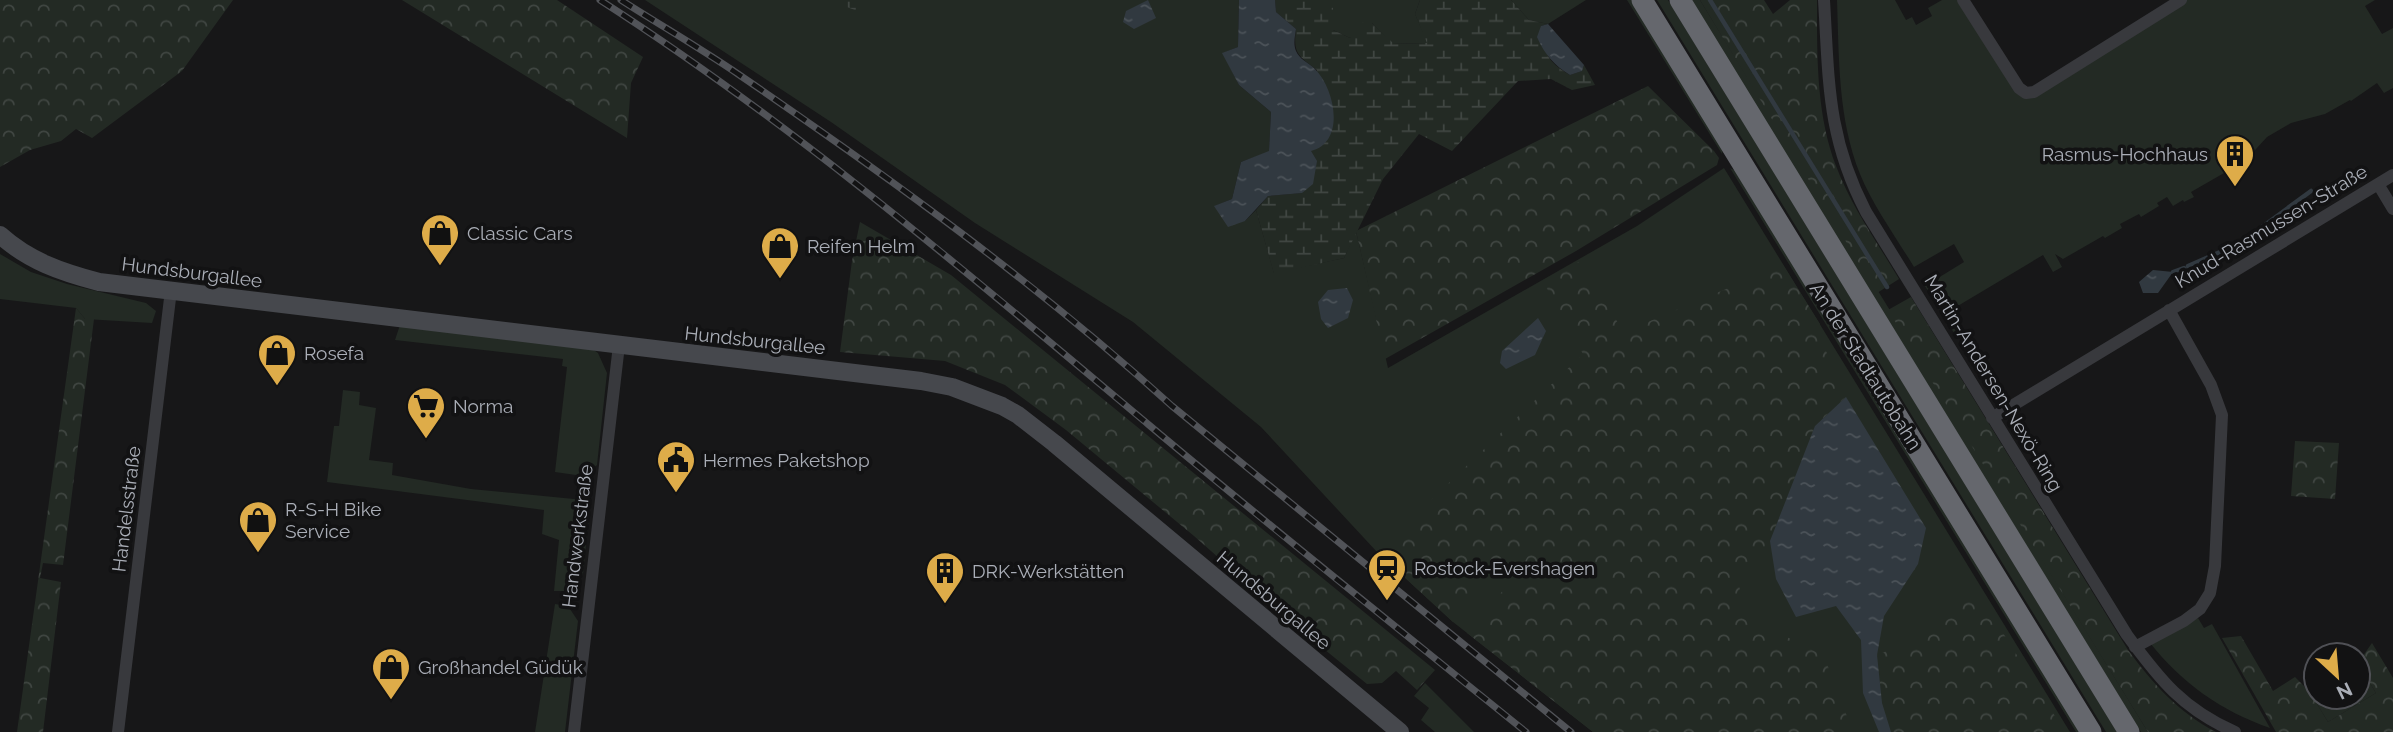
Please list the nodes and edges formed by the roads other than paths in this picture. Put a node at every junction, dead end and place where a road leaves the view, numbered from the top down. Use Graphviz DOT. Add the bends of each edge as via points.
graph roads {
  1 [pos="1642,0"];
  2 [pos="1680,0"];
  3 [pos="1824,0"];
  4 [pos="1963,0"];
  5 [pos="2180,0"];
  6 [pos="2393,175"];
  7 [pos="2378,184"];
  8 [pos="2393,209"];
  9 [pos="0,234"];
  10 [pos="172,290"];
  11 [pos="2169,310"];
  12 [pos="619,345"];
  13 [pos="1992,418"];
  14 [pos="2135,646"];
  15 [pos="118,732"];
  16 [pos="574,732"];
  17 [pos="1400,732"];
  18 [pos="2091,732"];
  19 [pos="2129,732"];
  20 [pos="2235,732"];
  1 -- 18 [label="highway, An der Stadtautobahn"];
  2 -- 19 [label="highway, An der Stadtautobahn"];
  3 -- 13 [label="street, Martin-Andersen-Nexö-Ring" via="1830,103 1848,174 1866,212"];
  4 -- 5 [label="street" via="2026,93"];
  6 -- 7 [label="street, Knud-Rasmussen-Straße"];
  7 -- 8 [label="street"];
  7 -- 11 [label="street, Knud-Rasmussen-Straße"];
  9 -- 10 [label="street, Hundsburgallee" via="54,270 99,282"];
  10 -- 12 [label="street, Hundsburgallee"];
  10 -- 15 [label="street, Handelsstraße"];
  11 -- 13 [label="street, Knud-Rasmussen-Straße"];
  11 -- 14 [label="street, Knud-Rasmussen-Straße" via="2211,385 2222,415 2215,566 2210,593 2200,609"];
  12 -- 16 [label="street, Handwerkstraße"];
  12 -- 17 [label="street, Hundsburgallee" via="921,381 1002,406 1054,443"];
  13 -- 14 [label="street, Martin-Andersen-Nexö-Ring"];
  14 -- 20 [label="street, Martin-Andersen-Nexö-Ring" via="2174,694"];
}
